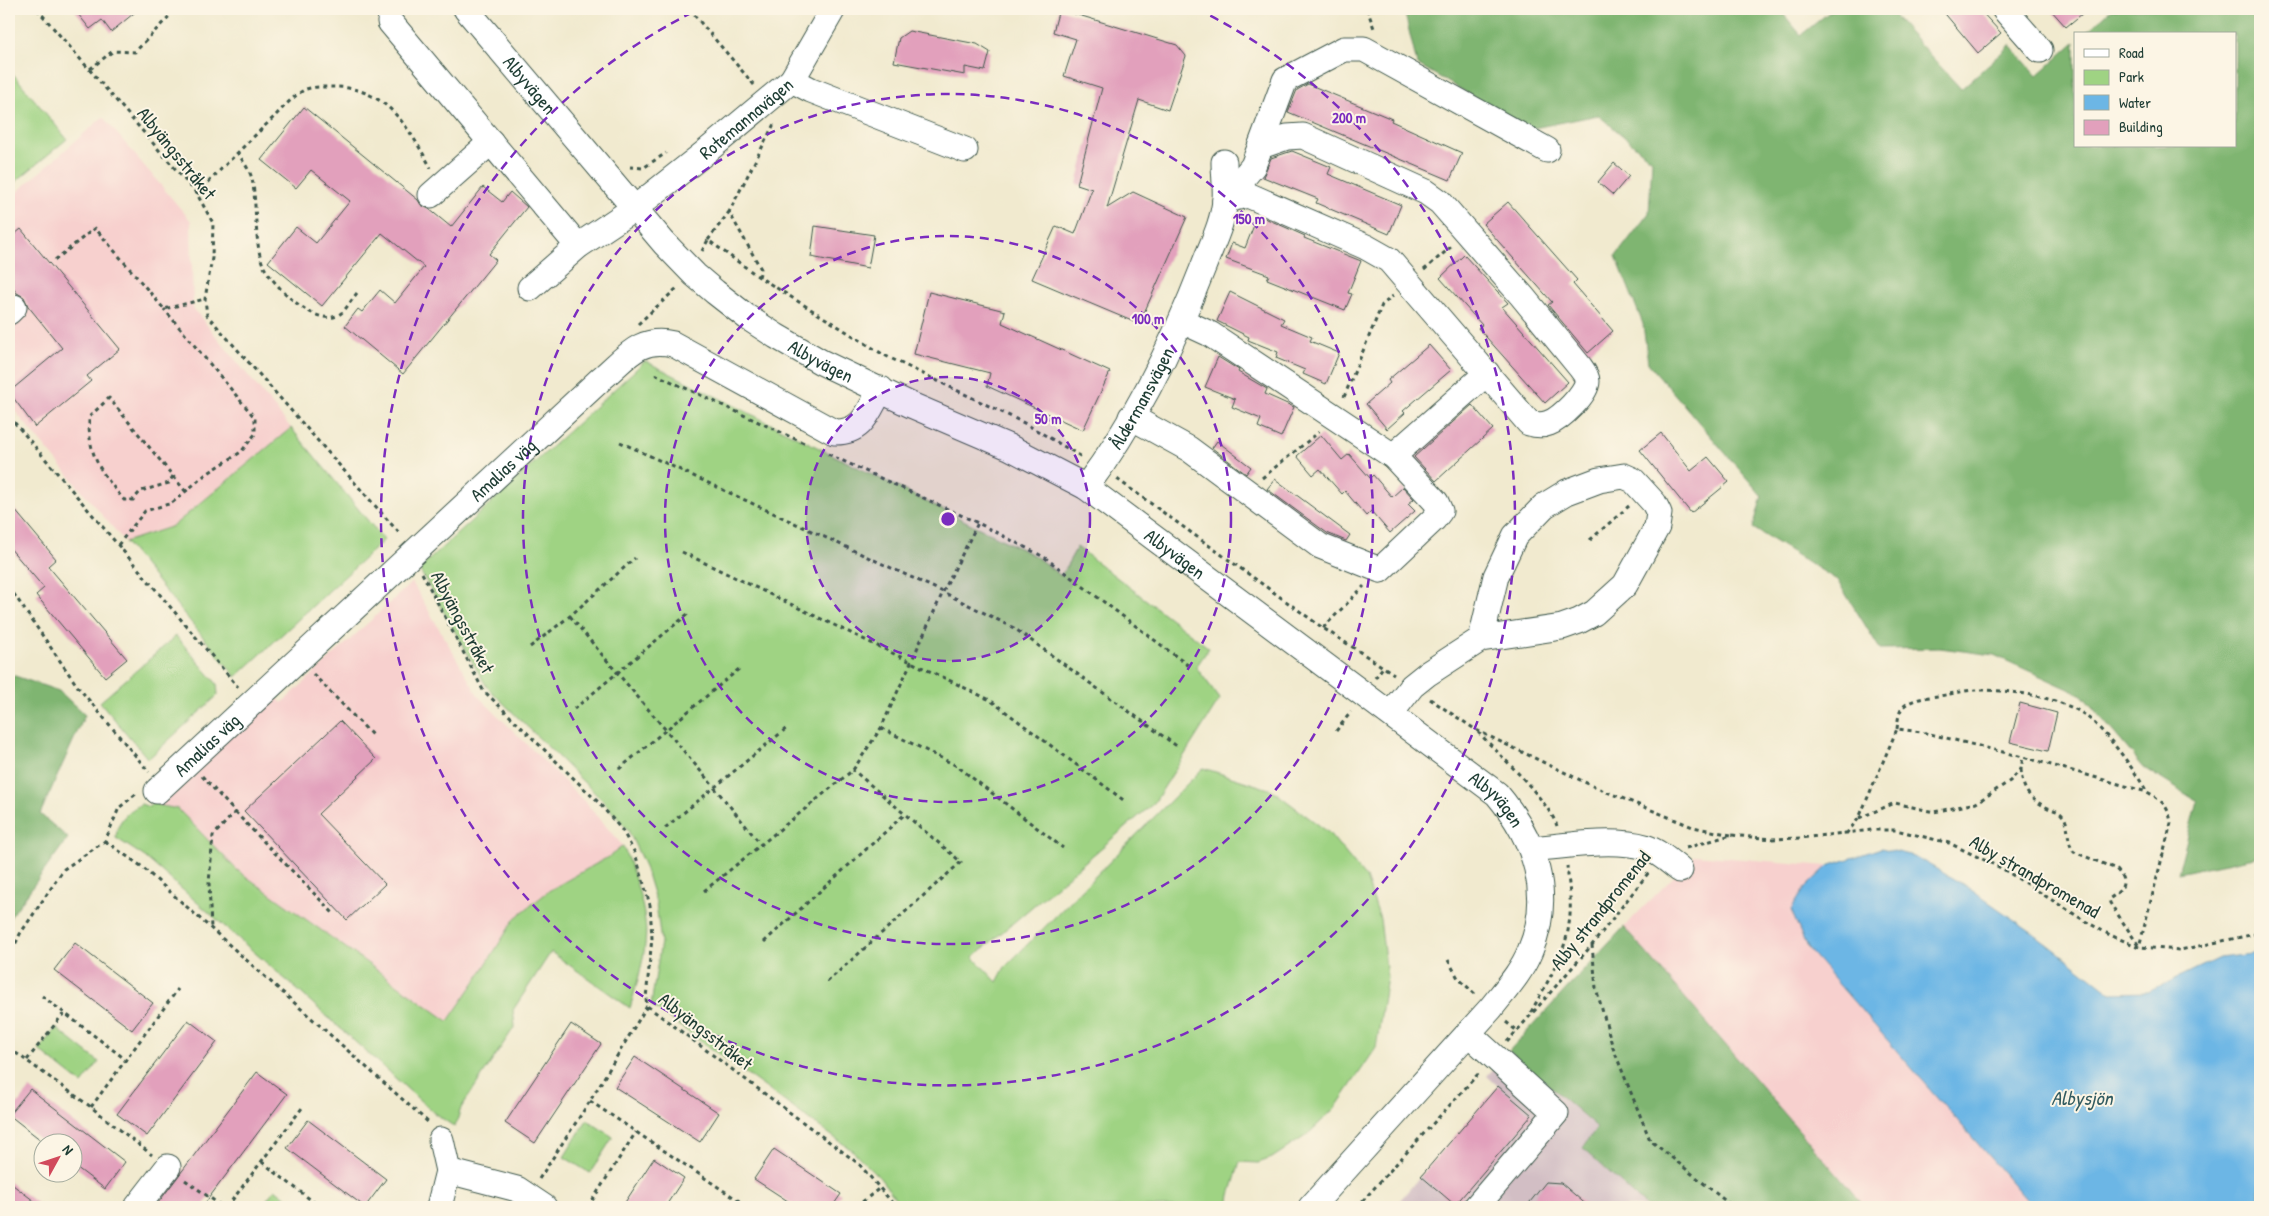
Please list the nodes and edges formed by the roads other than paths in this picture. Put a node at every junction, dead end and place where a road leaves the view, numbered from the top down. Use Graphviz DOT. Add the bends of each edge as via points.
graph roads {
  1 [pos="466,9"];
  2 [pos="833,9"];
  3 [pos="2004,9"];
  4 [pos="390,22"];
  5 [pos="2040,50"];
  6 [pos="792,80"];
  7 [pos="491,142"];
  8 [pos="1261,146"];
  9 [pos="965,150"];
  10 [pos="1548,150"];
  11 [pos="1224,162"];
  12 [pos="435,191"];
  13 [pos="1225,200"];
  14 [pos="635,208"];
  15 [pos="578,246"];
  16 [pos="530,288"];
  17 [pos="1182,322"];
  18 [pos="1487,373"];
  19 [pos="881,389"];
  20 [pos="1131,417"];
  21 [pos="1394,456"];
  22 [pos="1094,478"];
  23 [pos="1481,639"];
  24 [pos="1392,713"];
  25 [pos="156,784"];
  26 [pos="1532,849"];
  27 [pos="1671,863"];
  28 [pos="1468,1033"];
  29 [pos="441,1140"];
  30 [pos="168,1167"];
  31 [pos="448,1171"];
  32 [pos="140,1206"];
  33 [pos="542,1206"];
  34 [pos="440,1207"];
  35 [pos="1311,1207"];
  36 [pos="1476,1207"];
  1 -- 14 [label="street, Albyvägen"];
  2 -- 6 [label="street, Rotemannavägen"];
  3 -- 5 [label="street"];
  4 -- 7 [label="street"];
  6 -- 9 [label="street"];
  6 -- 14 [label="street, Rotemannavägen"];
  7 -- 12 [label="street"];
  7 -- 15 [label="street"];
  8 -- 10 [label="street" via="1285,80 1344,49 1364,49"];
  8 -- 13 [label="street" via="1253,166"];
  8 -- 18 [label="street" via="1287,137 1303,136 1426,192 1440,202 1587,379 1581,398 1550,423 1538,425 1530,423"];
  11 -- 13 [label="street, Åldermansvägen"];
  13 -- 17 [label="street, Åldermansvägen" via="1220,224"];
  13 -- 18 [label="street" via="1248,195 1389,260"];
  14 -- 15 [label="street, Rotemannavägen"];
  14 -- 19 [label="street, Albyvägen" via="695,275 747,317 821,362"];
  15 -- 16 [label="street, Rotemannavägen"];
  17 -- 20 [label="street, Åldermansvägen"];
  17 -- 21 [label="street" via="1210,334"];
  18 -- 21 [label="street"];
  19 -- 22 [label="street, Albyvägen" via="910,405 1009,447"];
  19 -- 25 [label="street, Amalias väg" via="858,427 834,432 673,344 659,341 638,346 188,762"];
  20 -- 21 [label="street" via="1189,449 1320,546 1380,570 1440,511 1436,502"];
  20 -- 22 [label="street, Åldermansvägen"];
  22 -- 24 [label="street, Albyvägen"];
  23 -- 23 [label="street" via="1496,576 1516,536 1544,506 1567,492 1598,480 1624,476 1633,480 1659,513 1657,526 1625,585 1594,613 1579,621 1562,627"];
  23 -- 24 [label="street" via="1412,686"];
  24 -- 26 [label="street, Albyvägen" via="1497,794 1511,811"];
  26 -- 27 [label="street" via="1621,844 1646,847"];
  26 -- 28 [label="street, Albyvägen" via="1540,876 1542,901 1530,951 1516,976"];
  28 -- 35 [label="street, Albyvägen"];
  28 -- 36 [label="street" via="1556,1113"];
  29 -- 31 [label="street"];
  30 -- 32 [label="street"];
  31 -- 33 [label="street" via="517,1189"];
  31 -- 34 [label="street"];
}
